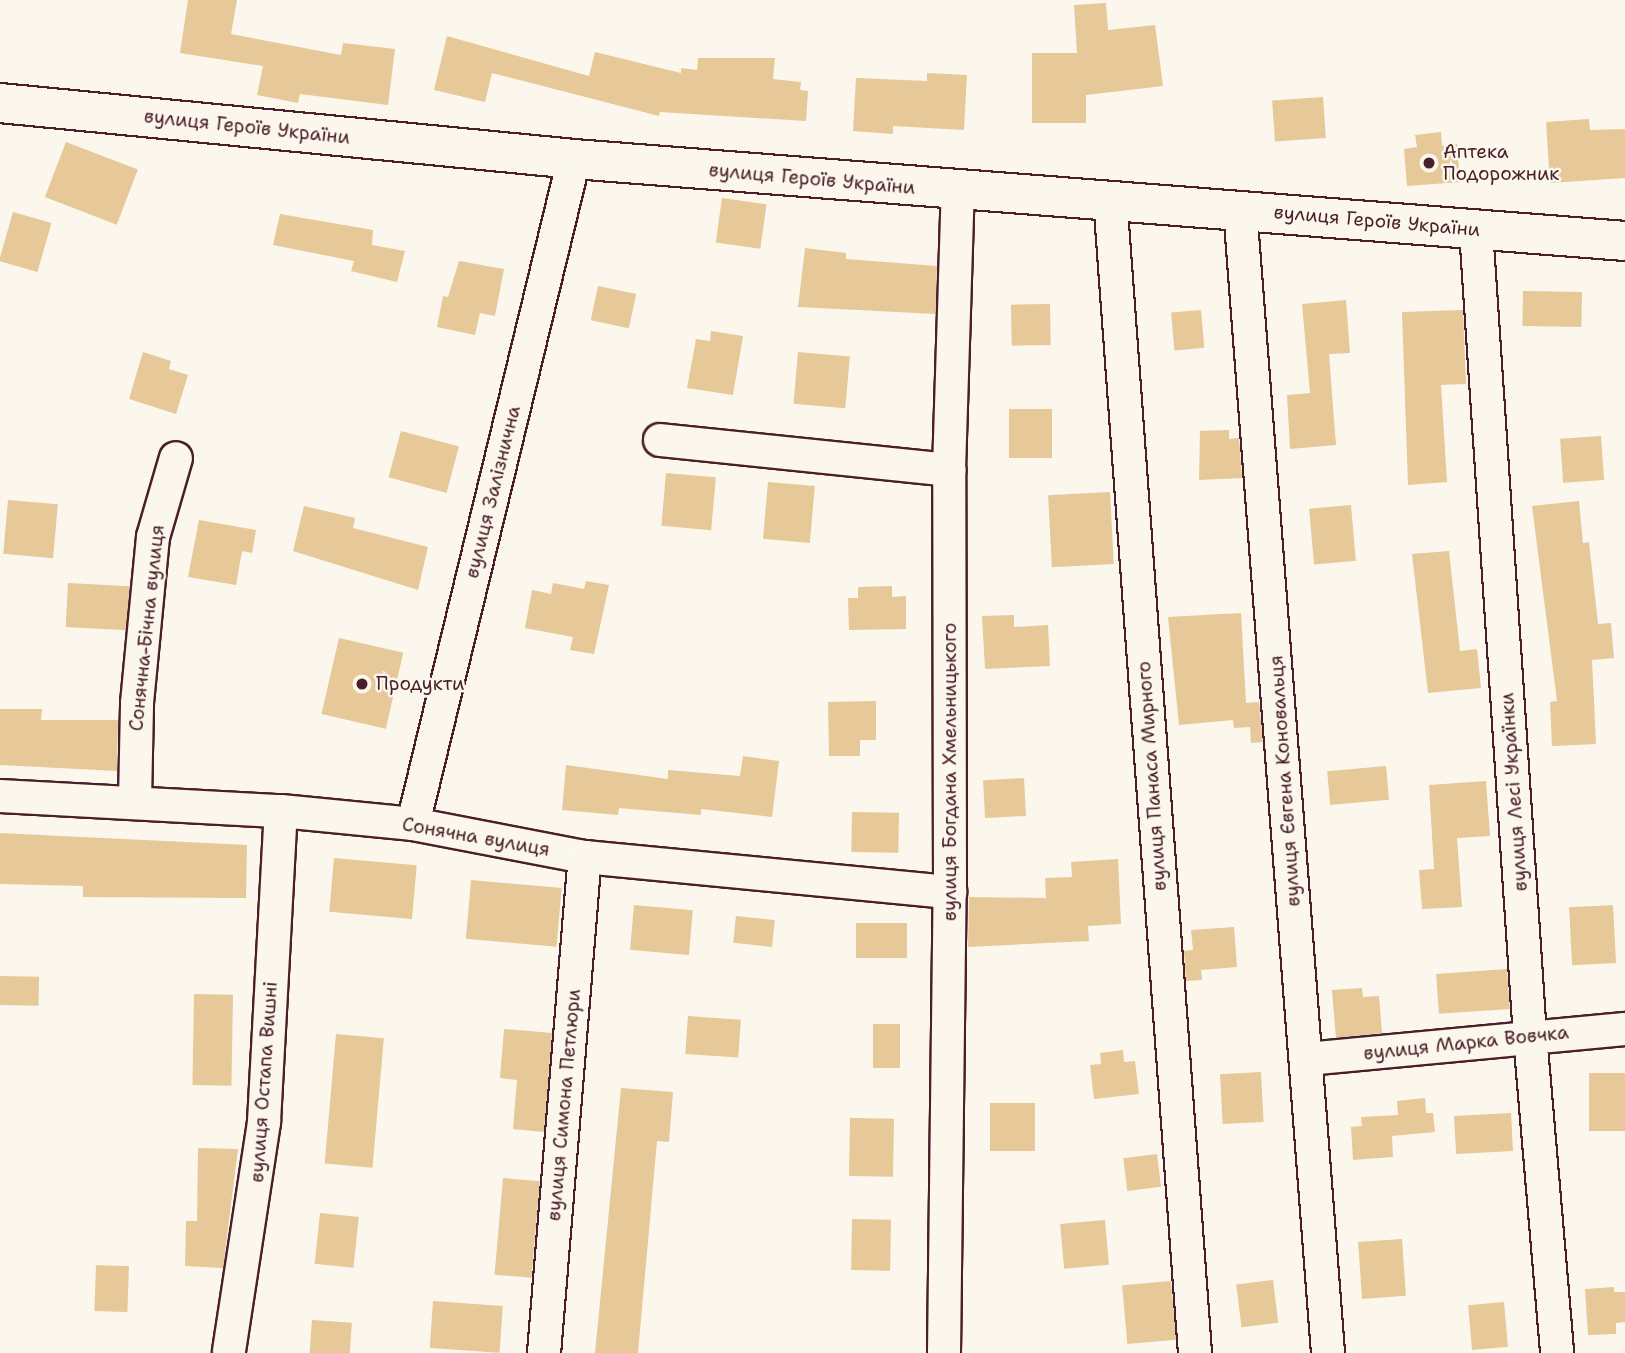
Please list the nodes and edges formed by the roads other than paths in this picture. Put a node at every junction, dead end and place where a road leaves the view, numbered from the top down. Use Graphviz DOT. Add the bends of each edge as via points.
graph roads {
  1 [pos="0,103"];
  2 [pos="574,159"];
  3 [pos="958,191"];
  4 [pos="1110,198"];
  5 [pos="1240,209"];
  6 [pos="1476,230"];
  7 [pos="1625,241"];
  8 [pos="660,440"];
  9 [pos="176,458"];
  10 [pos="949,470"];
  11 [pos="0,796"];
  12 [pos="135,801"];
  13 [pos="281,811"];
  14 [pos="413,824"];
  15 [pos="585,857"];
  16 [pos="950,892"];
  17 [pos="1625,1029"];
  18 [pos="1530,1037"];
  19 [pos="1307,1059"];
  20 [pos="229,1351"];
  21 [pos="544,1353"];
  22 [pos="944,1353"];
  23 [pos="1195,1353"];
  24 [pos="1328,1353"];
  25 [pos="1557,1353"];
  1 -- 2 [label="street, вулиця Героїв України"];
  2 -- 3 [label="street, вулиця Героїв України"];
  2 -- 14 [label="street, вулиця Залізнична"];
  3 -- 4 [label="street, вулиця Героїв України"];
  3 -- 10 [label="street, вулиця Богдана Хмельницького"];
  4 -- 5 [label="street, вулиця Героїв України"];
  4 -- 23 [label="street, вулиця Панаса Мирного"];
  5 -- 6 [label="street, вулиця Героїв України"];
  5 -- 19 [label="street, вулиця Євгена Коновальця"];
  6 -- 7 [label="street, вулиця Героїв України"];
  6 -- 18 [label="street, вулиця Лесі Українки"];
  8 -- 10 [label="street"];
  9 -- 12 [label="street, Сонячна-Бічна вулиця" via="153,537 137,703"];
  10 -- 16 [label="street, вулиця Богдана Хмельницького"];
  11 -- 12 [label="street, Сонячна вулиця"];
  12 -- 13 [label="street, Сонячна вулиця"];
  13 -- 14 [label="street, Сонячна вулиця"];
  13 -- 20 [label="street, вулиця Остапа Вишні" via="264,1122"];
  14 -- 15 [label="street, Сонячна вулиця"];
  15 -- 16 [label="street, Сонячна вулиця"];
  15 -- 21 [label="street, вулиця Симона Петлюри"];
  16 -- 22 [label="street, вулиця Богдана Хмельницького"];
  17 -- 18 [label="street, вулиця Марка Вовчка"];
  18 -- 19 [label="street, вулиця Марка Вовчка"];
  18 -- 25 [label="street, вулиця Лесі Українки"];
  19 -- 24 [label="street, вулиця Євгена Коновальця"];
}
